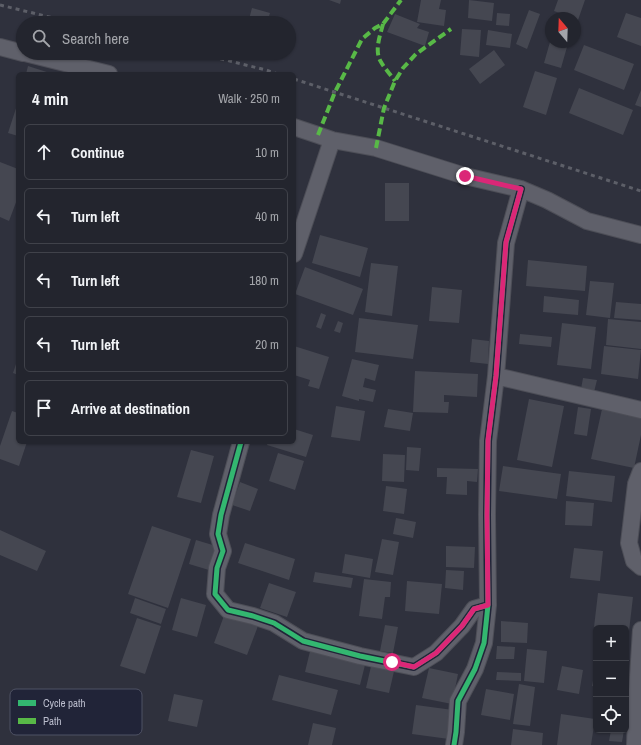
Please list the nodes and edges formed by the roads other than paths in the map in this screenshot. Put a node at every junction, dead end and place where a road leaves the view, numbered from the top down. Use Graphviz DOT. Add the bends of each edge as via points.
graph roads {
  1 [pos="0,47"];
  2 [pos="16,51"];
  3 [pos="52,60"];
  4 [pos="101,72"];
  5 [pos="296,128"];
  6 [pos="332,140"];
  7 [pos="521,189"];
  8 [pos="641,235"];
  9 [pos="296,248"];
  10 [pos="496,376"];
  11 [pos="641,410"];
  12 [pos="240,444"];
  13 [pos="641,470"];
  14 [pos="641,567"];
  15 [pos="488,605"];
  16 [pos="641,630"];
  17 [pos="454,745"];
  18 [pos="635,745"];
  1 -- 2 [label="street"];
  3 -- 4 [label="street"];
  5 -- 6 [label="street"];
  6 -- 7 [label="street" via="376,148 465,176"];
  6 -- 9 [label="street"];
  7 -- 8 [label="street" via="587,222"];
  7 -- 10 [label="street" via="506,242"];
  10 -- 11 [label="street"];
  10 -- 15 [label="street" via="488,440"];
  12 -- 15 [label="street" via="218,534 223,551 217,568 215,594 228,610 274,623 303,641 414,667 436,653 462,626 474,609"];
  13 -- 14 [label="street" via="636,484 629,543 634,561"];
  15 -- 17 [label="street" via="484,643 475,669 458,701"];
  16 -- 18 [label="street"];
}
